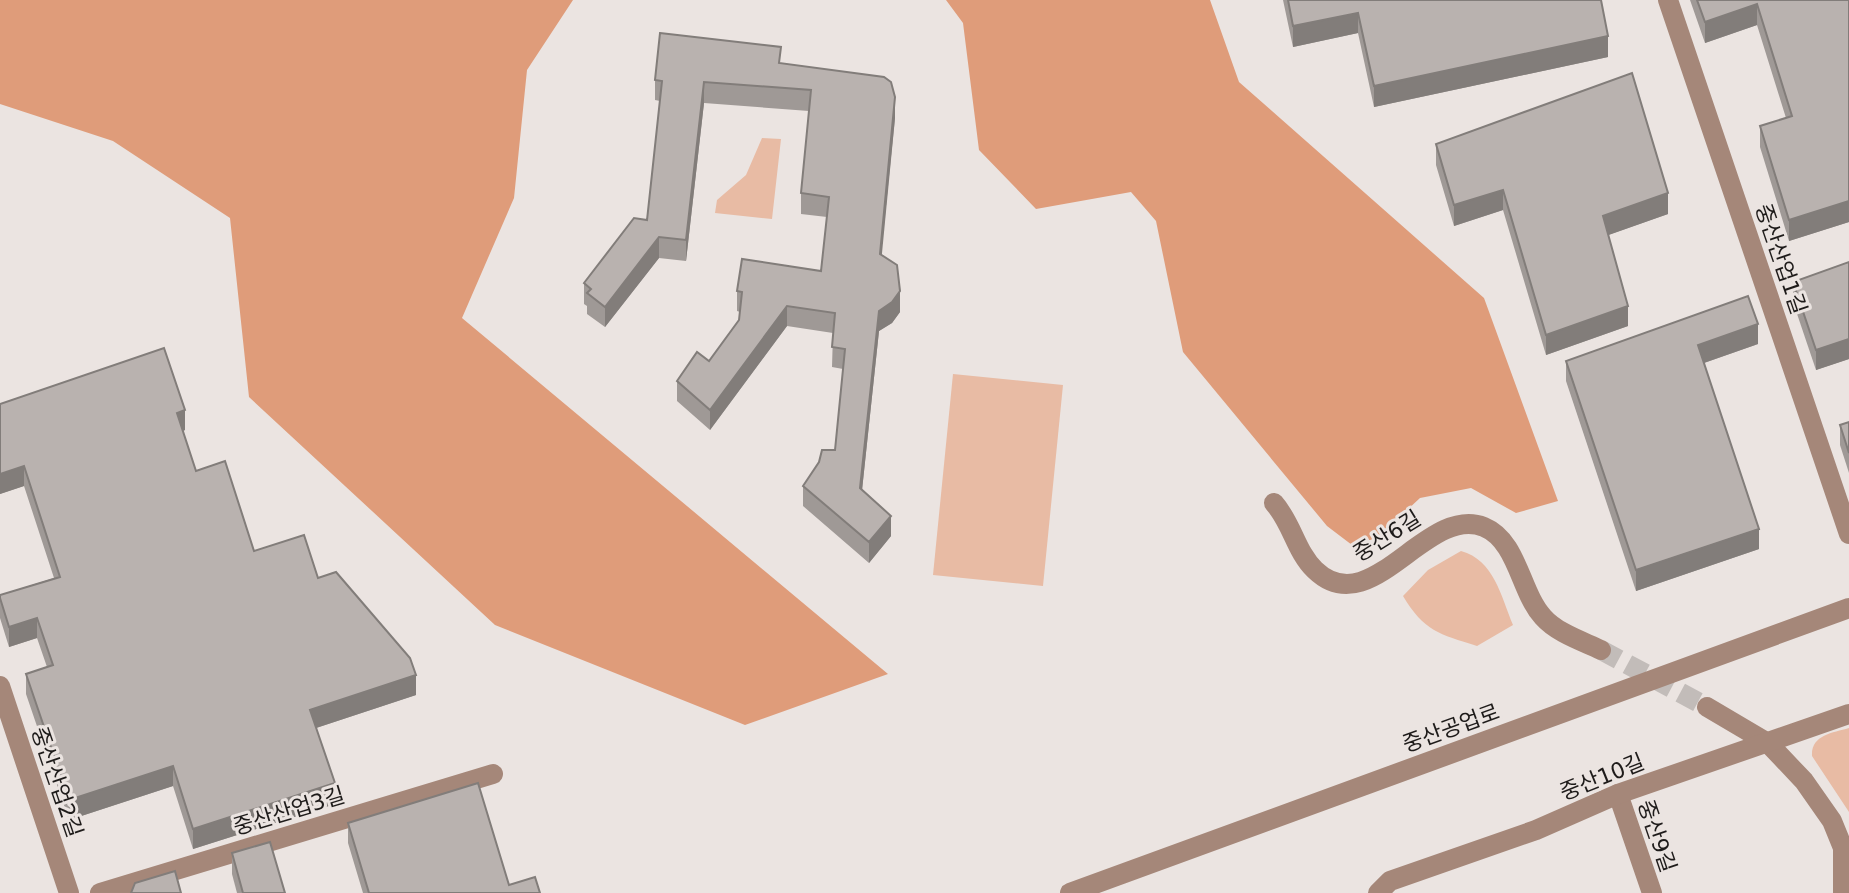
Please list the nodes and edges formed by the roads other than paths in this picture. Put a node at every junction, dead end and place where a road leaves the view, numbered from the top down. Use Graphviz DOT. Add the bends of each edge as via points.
graph roads {
  1 [pos="1668,0"];
  2 [pos="1274,503"];
  3 [pos="1849,534"];
  4 [pos="1849,608"];
  5 [pos="1601,650"];
  6 [pos="0,686"];
  7 [pos="1707,707"];
  8 [pos="1849,714"];
  9 [pos="1768,743"];
  10 [pos="493,774"];
  11 [pos="1618,794"];
  12 [pos="1846,848"];
  13 [pos="69,893"];
  14 [pos="100,893"];
  15 [pos="1070,893"];
  16 [pos="1378,893"];
  17 [pos="1652,893"];
  18 [pos="1843,893"];
  1 -- 3 [label="street, 중산산업1길"];
  2 -- 5 [label="street, 중산6길" via="1313,568 1340,582 1377,576 1443,529 1464,524 1486,528 1505,545 1541,615 1557,629"];
  4 -- 15 [label="street, 중산공업로"];
  6 -- 13 [label="street, 중산산업2길"];
  7 -- 9 [label="street"];
  8 -- 9 [label="street, 중산10길"];
  9 -- 11 [label="street, 중산10길"];
  9 -- 12 [label="street" via="1804,781"];
  10 -- 14 [label="street, 중산산업3길"];
  11 -- 16 [label="street, 중산10길" via="1536,830 1390,881"];
  11 -- 17 [label="street, 중산9길"];
  12 -- 18 [label="street"];
}
